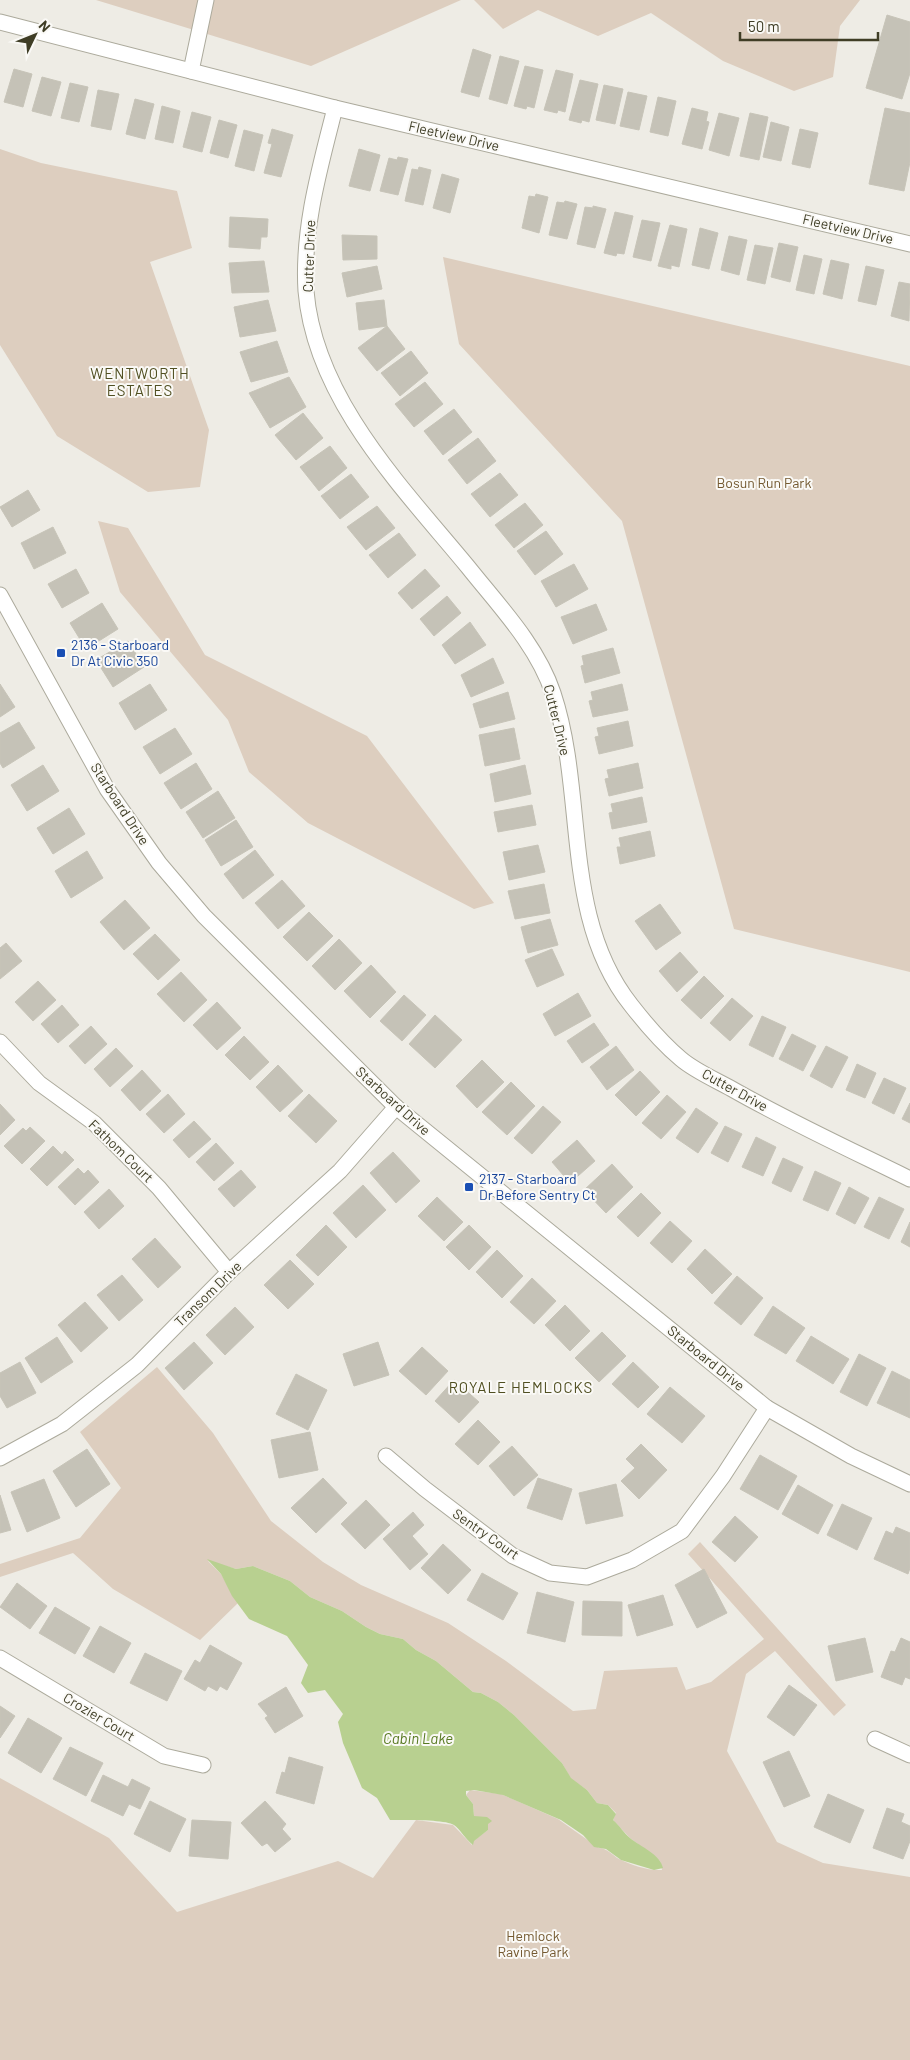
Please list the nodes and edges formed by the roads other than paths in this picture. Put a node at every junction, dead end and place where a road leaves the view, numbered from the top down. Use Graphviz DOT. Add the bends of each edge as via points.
graph roads {
  1 [pos="206,0"];
  2 [pos="0,22"];
  3 [pos="191,71"];
  4 [pos="335,108"];
  5 [pos="910,244"];
  6 [pos="0,595"];
  7 [pos="0,1042"];
  8 [pos="396,1106"];
  9 [pos="910,1179"];
  10 [pos="230,1272"];
  11 [pos="767,1408"];
  12 [pos="386,1456"];
  13 [pos="0,1458"];
  14 [pos="910,1484"];
  15 [pos="0,1658"];
  16 [pos="875,1739"];
  17 [pos="910,1756"];
  18 [pos="203,1765"];
  1 -- 3 [label="street"];
  2 -- 3 [label="street, Fleetview Drive"];
  3 -- 4 [label="street, Fleetview Drive"];
  4 -- 5 [label="street, Fleetview Drive"];
  4 -- 9 [label="street, Cutter Drive" via="316,182 308,237 306,289 312,334 332,384 359,431 517,628 544,668 565,739 585,895 608,972 632,1006 682,1060 749,1099"];
  6 -- 8 [label="street, Starboard Drive" via="107,789 159,863 204,916"];
  7 -- 10 [label="street, Fathom Court" via="39,1083 94,1123 159,1188"];
  8 -- 10 [label="street, Transom Drive" via="340,1171"];
  8 -- 11 [label="street, Starboard Drive"];
  10 -- 13 [label="street, Transom Drive" via="137,1365 96,1400 62,1424"];
  11 -- 12 [label="street, Sentry Court" via="682,1531 632,1560 587,1577 550,1573 513,1556"];
  11 -- 14 [label="street, Starboard Drive" via="851,1456"];
  15 -- 18 [label="street, Crozier Court" via="164,1756"];
  16 -- 17 [label="street"];
}
